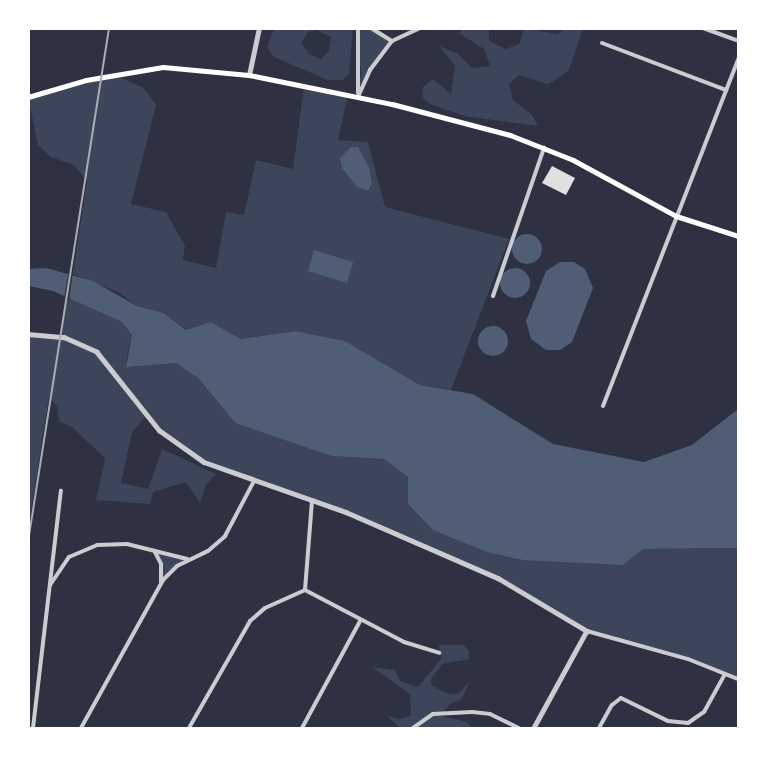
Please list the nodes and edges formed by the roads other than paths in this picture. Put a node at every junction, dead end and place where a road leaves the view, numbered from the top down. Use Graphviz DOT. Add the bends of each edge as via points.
graph roads {
  1 [pos="260,28"];
  2 [pos="358,28"];
  3 [pos="371,28"];
  4 [pos="420,28"];
  5 [pos="703,28"];
  6 [pos="392,41"];
  7 [pos="738,41"];
  8 [pos="602,43"];
  9 [pos="738,59"];
  10 [pos="249,75"];
  11 [pos="726,90"];
  12 [pos="28,97"];
  13 [pos="358,97"];
  14 [pos="544,147"];
  15 [pos="676,216"];
  16 [pos="738,236"];
  17 [pos="494,296"];
  18 [pos="28,334"];
  19 [pos="603,406"];
  20 [pos="254,481"];
  21 [pos="61,490"];
  22 [pos="312,501"];
  23 [pos="152,550"];
  24 [pos="188,559"];
  25 [pos="160,585"];
  26 [pos="305,590"];
  27 [pos="47,599"];
  28 [pos="360,621"];
  29 [pos="587,632"];
  30 [pos="439,654"];
  31 [pos="725,674"];
  32 [pos="738,679"];
  33 [pos="33,729"];
  34 [pos="81,729"];
  35 [pos="189,729"];
  36 [pos="302,729"];
  37 [pos="413,729"];
  38 [pos="519,729"];
  39 [pos="534,729"];
  40 [pos="599,729"];
  1 -- 10 [label="street"];
  2 -- 13 [label="street"];
  3 -- 6 [label="street"];
  4 -- 6 [label="street"];
  5 -- 7 [label="street"];
  6 -- 13 [label="street" via="370,70"];
  8 -- 11 [label="street"];
  9 -- 11 [label="street"];
  10 -- 12 [label="main road" via="162,67 86,80"];
  10 -- 13 [label="main road"];
  11 -- 15 [label="street"];
  13 -- 14 [label="main road"];
  14 -- 15 [label="main road"];
  14 -- 17 [label="street"];
  15 -- 16 [label="main road"];
  15 -- 19 [label="street"];
  18 -- 20 [label="street" via="64,337 97,352 172,441 204,462"];
  20 -- 22 [label="street"];
  20 -- 24 [label="street" via="225,536 208,551"];
  21 -- 27 [label="street"];
  22 -- 26 [label="street"];
  22 -- 29 [label="street" via="498,578"];
  23 -- 24 [label="street"];
  23 -- 25 [label="street" via="161,564"];
  23 -- 27 [label="street" via="112,543 81,550 61,565"];
  24 -- 25 [label="street"];
  25 -- 34 [label="street"];
  26 -- 28 [label="street"];
  26 -- 35 [label="street" via="265,608 250,621"];
  27 -- 33 [label="street"];
  28 -- 30 [label="street"];
  28 -- 36 [label="street"];
  29 -- 31 [label="street" via="688,659"];
  29 -- 39 [label="street"];
  31 -- 32 [label="street"];
  31 -- 40 [label="street" via="704,712 688,723 668,721 621,698 612,705"];
  37 -- 38 [label="street" via="423,717 433,714 472,712 490,714"];
}
